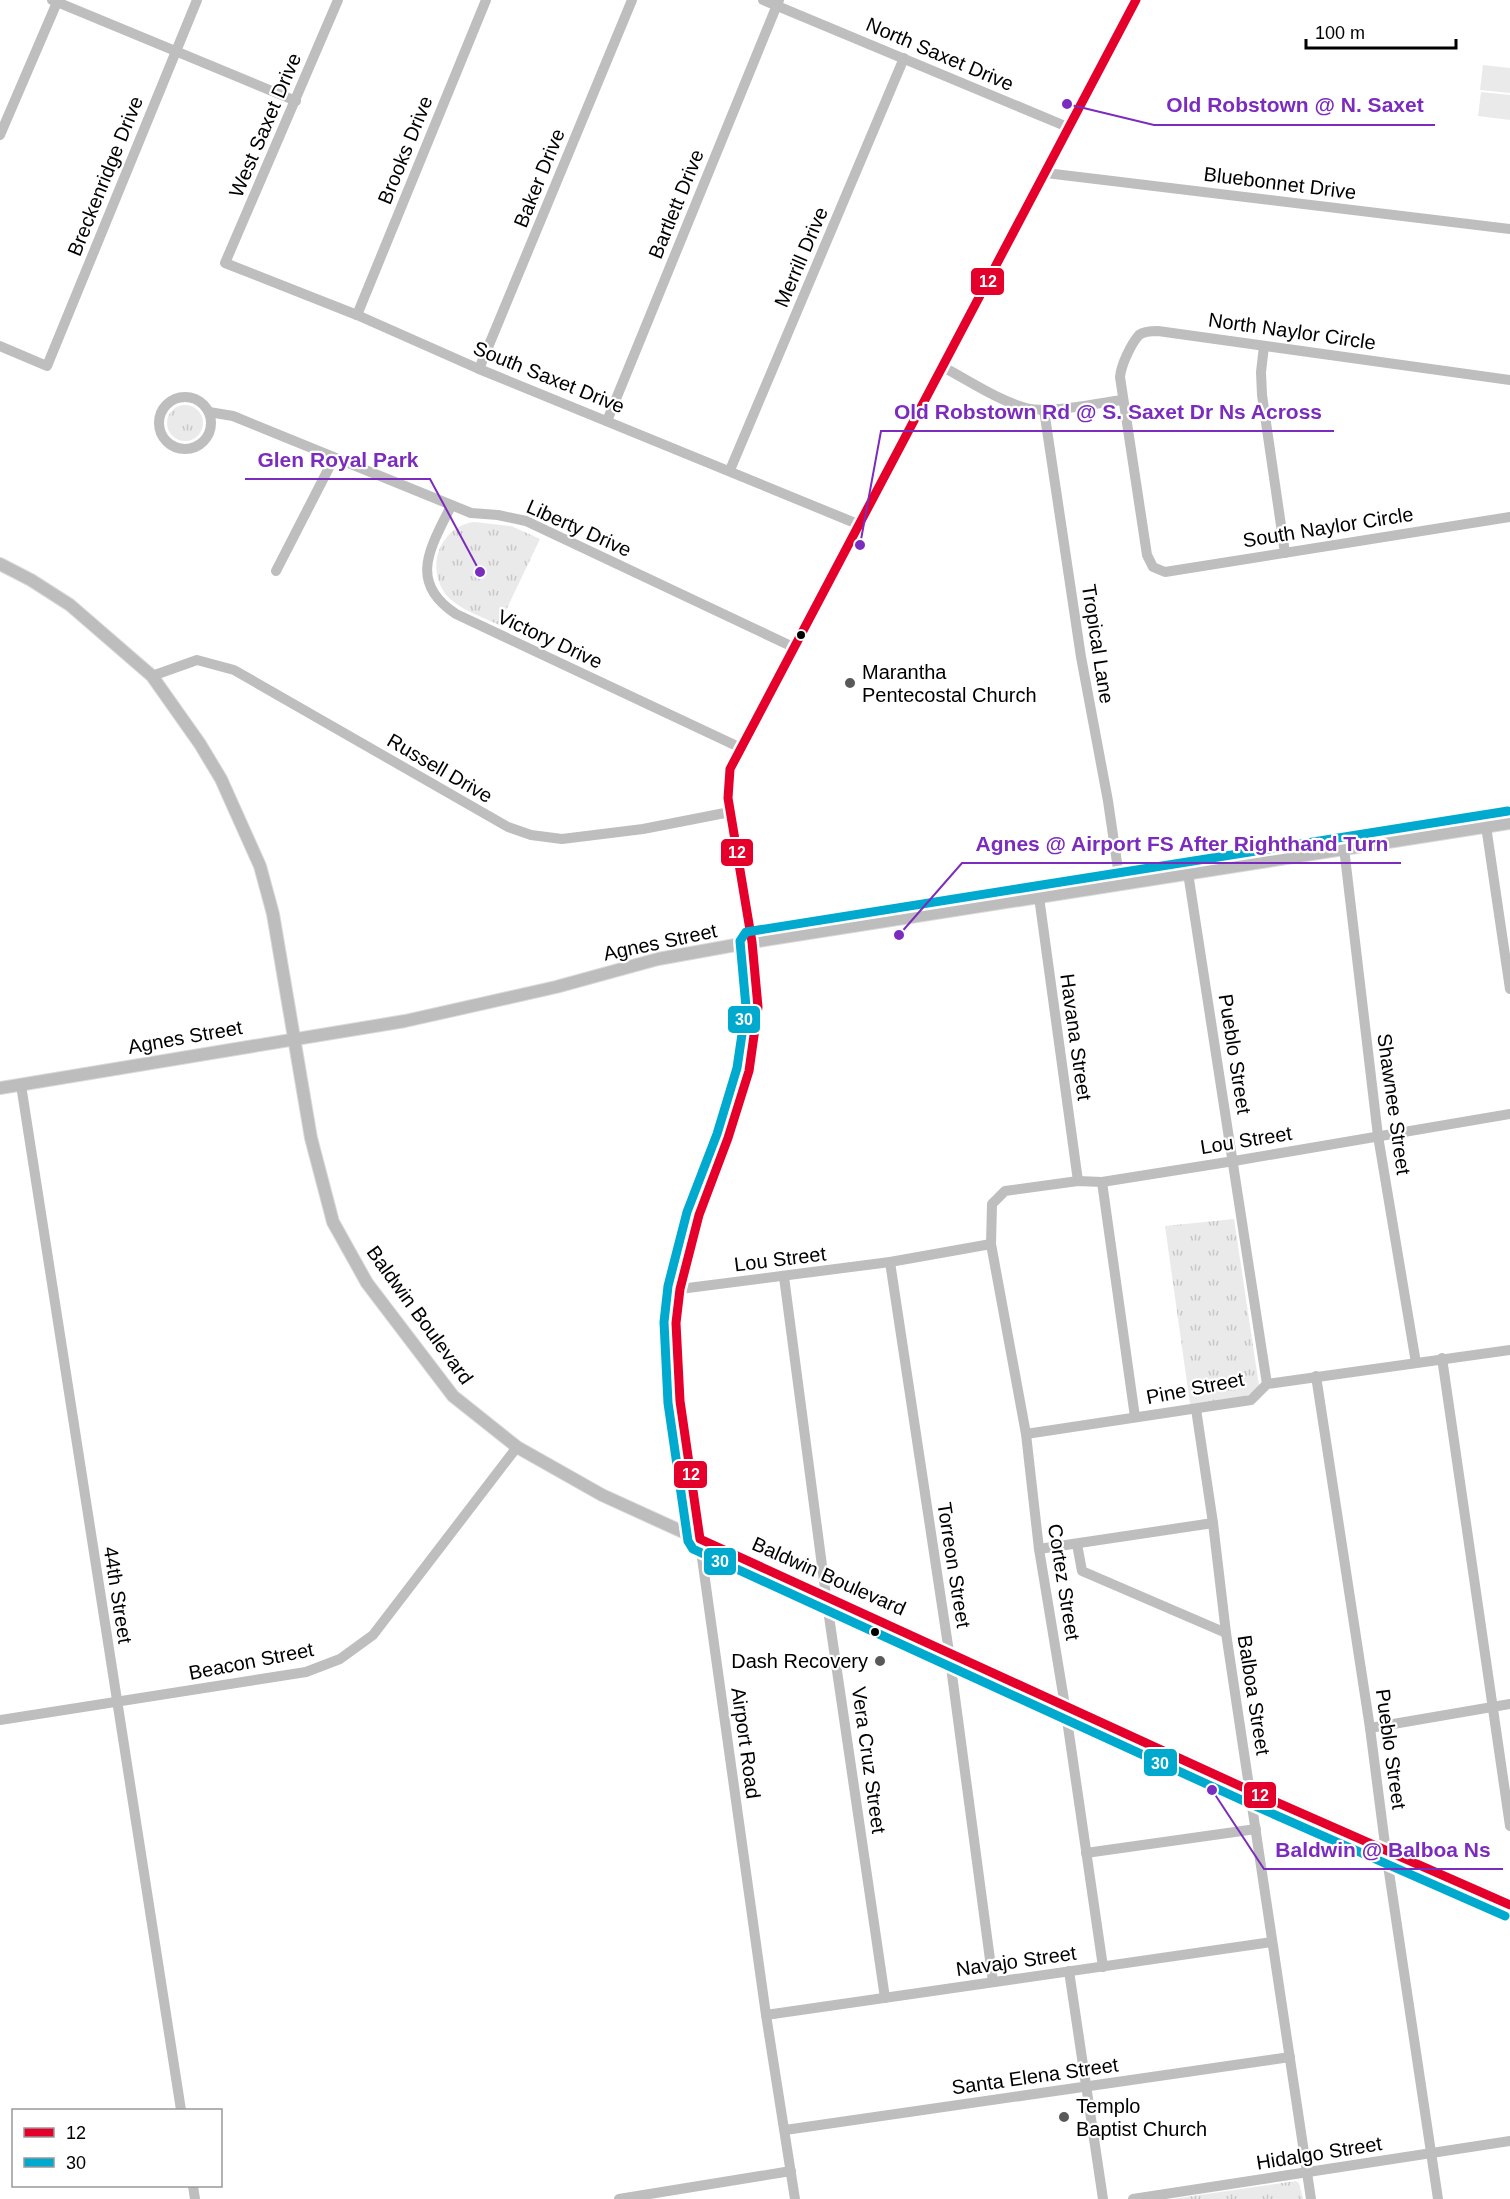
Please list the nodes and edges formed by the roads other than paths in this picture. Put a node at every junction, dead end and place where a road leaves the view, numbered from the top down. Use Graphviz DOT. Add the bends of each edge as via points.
graph roads {
  1 [pos="197,0"];
  2 [pos="338,0"];
  3 [pos="486,0"];
  4 [pos="632,0"];
  5 [pos="763,0"];
  6 [pos="1136,0"];
  7 [pos="55,1"];
  8 [pos="778,3"];
  9 [pos="175,51"];
  10 [pos="904,58"];
  11 [pos="296,101"];
  12 [pos="1070,128"];
  13 [pos="0,135"];
  14 [pos="1046,173"];
  15 [pos="1510,229"];
  16 [pos="225,263"];
  17 [pos="357,315"];
  18 [pos="0,346"];
  19 [pos="1264,346"];
  20 [pos="943,367"];
  21 [pos="480,369"];
  22 [pos="1510,380"];
  23 [pos="1123,400"];
  24 [pos="1044,410"];
  25 [pos="209,411"];
  26 [pos="607,421"];
  27 [pos="334,458"];
  28 [pos="730,470"];
  29 [pos="451,506"];
  30 [pos="1510,517"];
  31 [pos="860,525"];
  32 [pos="1285,552"];
  33 [pos="0,564"];
  34 [pos="1153,567"];
  35 [pos="276,571"];
  36 [pos="793,646"];
  37 [pos="152,676"];
  38 [pos="741,748"];
  39 [pos="730,812"];
  40 [pos="1510,823"];
  41 [pos="1486,826"];
  42 [pos="1344,848"];
  43 [pos="1188,873"];
  44 [pos="1120,883"];
  45 [pos="1039,897"];
  46 [pos="752,942"];
  47 [pos="1510,989"];
  48 [pos="293,1039"];
  49 [pos="21,1085"];
  50 [pos="0,1088"];
  51 [pos="1510,1114"];
  52 [pos="1378,1136"];
  53 [pos="1234,1161"];
  54 [pos="1078,1181"];
  55 [pos="1102,1182"];
  56 [pos="992,1204"];
  57 [pos="991,1244"];
  58 [pos="890,1262"];
  59 [pos="784,1277"];
  60 [pos="680,1289"];
  61 [pos="1510,1350"];
  62 [pos="1442,1359"];
  63 [pos="1416,1363"];
  64 [pos="1316,1376"];
  65 [pos="1267,1384"];
  66 [pos="1196,1410"];
  67 [pos="1135,1417"];
  68 [pos="1026,1434"];
  69 [pos="517,1447"];
  70 [pos="1213,1523"];
  71 [pos="700,1539"];
  72 [pos="1077,1544"];
  73 [pos="1040,1549"];
  74 [pos="826,1596"];
  75 [pos="1226,1633"];
  76 [pos="949,1652"];
  77 [pos="117,1703"];
  78 [pos="1510,1704"];
  79 [pos="1065,1706"];
  80 [pos="1494,1706"];
  81 [pos="0,1720"];
  82 [pos="1370,1728"];
  83 [pos="1251,1791"];
  84 [pos="1510,1826"];
  85 [pos="1256,1829"];
  86 [pos="1386,1852"];
  87 [pos="1086,1853"];
  88 [pos="1510,1905"];
  89 [pos="1272,1942"];
  90 [pos="1103,1966"];
  91 [pos="1069,1971"];
  92 [pos="993,1982"];
  93 [pos="885,1998"];
  94 [pos="766,2015"];
  95 [pos="1290,2057"];
  96 [pos="1087,2087"];
  97 [pos="181,2109"];
  98 [pos="785,2130"];
  99 [pos="1510,2142"];
  100 [pos="1430,2153"];
  101 [pos="791,2171"];
  102 [pos="1307,2174"];
  103 [pos="619,2199"];
  104 [pos="795,2199"];
  105 [pos="1103,2199"];
  106 [pos="1133,2199"];
  107 [pos="1311,2199"];
  108 [pos="1438,2199"];
  1 -- 9 [label="street, Breckenridge Drive"];
  2 -- 11 [label="street, West Saxet Drive"];
  3 -- 17 [label="street, Brooks Drive"];
  4 -- 21 [label="street, Baker Drive"];
  5 -- 8 [label="street, North Saxet Drive"];
  6 -- 12 [label="street, Airport Road"];
  7 -- 9 [label="street"];
  7 -- 13 [label="street"];
  8 -- 10 [label="street, North Saxet Drive"];
  8 -- 26 [label="street, Bartlett Drive"];
  9 -- 11 [label="street"];
  9 -- 18 [label="street, Breckenridge Drive" via="46,366"];
  10 -- 12 [label="street, North Saxet Drive"];
  10 -- 28 [label="street, Merrill Drive"];
  11 -- 16 [label="street, West Saxet Drive"];
  12 -- 14 [label="street, Airport Road"];
  14 -- 15 [label="street, Bluebonnet Drive"];
  14 -- 20 [label="street, Airport Road"];
  16 -- 17 [label="street, South Saxet Drive"];
  17 -- 21 [label="street, South Saxet Drive"];
  19 -- 22 [label="street, North Naylor Circle"];
  19 -- 23 [label="street, North Naylor Circle" via="1146,332 1139,336 1121,366"];
  19 -- 32 [label="street" via="1262,395"];
  20 -- 24 [label="street" via="1010,402"];
  20 -- 31 [label="street, Airport Road"];
  21 -- 26 [label="street, South Saxet Drive"];
  23 -- 24 [label="street"];
  23 -- 34 [label="street, North Naylor Circle" via="1147,555"];
  24 -- 44 [label="street, Tropical Lane"];
  25 -- 25 [label="street" via="193,397 182,396 163,407 159,429 172,446 194,448 210,433"];
  25 -- 27 [label="street, Liberty Drive" via="233,416"];
  26 -- 28 [label="street, South Saxet Drive"];
  27 -- 29 [label="street, Liberty Drive"];
  27 -- 35 [label="street"];
  28 -- 31 [label="street, South Saxet Drive"];
  29 -- 36 [label="street, Liberty Drive" via="526,521"];
  29 -- 38 [label="street, Victory Drive" via="427,556 428,579 445,607"];
  30 -- 32 [label="street, South Naylor Circle"];
  31 -- 36 [label="street, Airport Road"];
  32 -- 34 [label="street, South Naylor Circle" via="1165,572"];
  33 -- 37 [label="main road, Baldwin Boulevard" via="70,605"];
  36 -- 38 [label="street, Airport Road"];
  37 -- 39 [label="street, Russell Drive" via="197,660 234,670 508,827 531,835 561,839 643,829"];
  37 -- 48 [label="main road, Baldwin Boulevard" via="221,779 260,866 273,914"];
  38 -- 39 [label="street, Airport Road" via="730,769"];
  39 -- 46 [label="street, Airport Road"];
  40 -- 41 [label="main road, Agnes Street"];
  41 -- 42 [label="main road, Agnes Street"];
  41 -- 47 [label="street"];
  42 -- 43 [label="main road, Agnes Street"];
  42 -- 52 [label="street, Shawnee Street"];
  43 -- 44 [label="main road, Agnes Street"];
  43 -- 53 [label="street, Pueblo Street"];
  44 -- 45 [label="main road, Agnes Street"];
  45 -- 46 [label="main road, Agnes Street"];
  45 -- 54 [label="street, Havana Street"];
  46 -- 48 [label="main road, Agnes Street" via="658,959 405,1021"];
  46 -- 60 [label="street, Airport Road" via="758,1007 749,1071 699,1215"];
  48 -- 49 [label="main road, Agnes Street"];
  48 -- 69 [label="main road, Baldwin Boulevard" via="311,1138 333,1222 367,1283 453,1396"];
  49 -- 50 [label="main road, Agnes Street"];
  49 -- 77 [label="street, 44th Street"];
  51 -- 52 [label="street, Lou Street"];
  52 -- 53 [label="street, Lou Street"];
  52 -- 63 [label="street, Shawnee Street"];
  53 -- 55 [label="street, Lou Street"];
  53 -- 65 [label="street, Pueblo Street"];
  54 -- 55 [label="street, Lou Street"];
  54 -- 56 [label="street, Lou Street" via="1005,1191"];
  55 -- 67 [label="street"];
  56 -- 57 [label="street, Cortez Street"];
  57 -- 58 [label="street, Lou Street"];
  57 -- 68 [label="street, Cortez Street"];
  58 -- 59 [label="street, Lou Street"];
  58 -- 76 [label="street, Torreon Street"];
  59 -- 60 [label="street, Lou Street"];
  59 -- 74 [label="street, Vera Cruz Street"];
  60 -- 71 [label="street, Airport Road" via="676,1323 680,1401"];
  61 -- 62 [label="street, Pine Street"];
  62 -- 63 [label="street, Pine Street"];
  62 -- 80 [label="street"];
  63 -- 64 [label="street, Pine Street"];
  64 -- 65 [label="street, Pine Street"];
  64 -- 82 [label="street, Pueblo Street"];
  65 -- 66 [label="street, Pine Street" via="1251,1400"];
  66 -- 67 [label="street, Pine Street"];
  66 -- 70 [label="street, Balboa Street"];
  67 -- 68 [label="street, Pine Street"];
  68 -- 73 [label="street, Cortez Street"];
  69 -- 71 [label="main road, Baldwin Boulevard" via="602,1495"];
  69 -- 77 [label="street, Beacon Street" via="373,1635 340,1659 306,1672"];
  70 -- 72 [label="street"];
  70 -- 75 [label="street, Balboa Street"];
  71 -- 74 [label="main road, Baldwin Boulevard"];
  71 -- 94 [label="street, Airport Road"];
  72 -- 73 [label="street"];
  72 -- 75 [label="street" via="1082,1571"];
  73 -- 79 [label="street, Cortez Street"];
  74 -- 76 [label="main road, Baldwin Boulevard"];
  74 -- 93 [label="street, Vera Cruz Street"];
  75 -- 83 [label="street, Balboa Street"];
  76 -- 79 [label="main road, Baldwin Boulevard"];
  76 -- 92 [label="street, Torreon Street"];
  77 -- 81 [label="street, Beacon Street"];
  77 -- 97 [label="street, 44th Street"];
  78 -- 80 [label="street"];
  79 -- 83 [label="main road, Baldwin Boulevard"];
  79 -- 87 [label="street, Cortez Street"];
  80 -- 82 [label="street"];
  80 -- 84 [label="street"];
  82 -- 86 [label="street, Pueblo Street"];
  83 -- 85 [label="street, Balboa Street"];
  83 -- 86 [label="main road, Baldwin Boulevard"];
  85 -- 87 [label="street"];
  85 -- 89 [label="street, Balboa Street"];
  86 -- 88 [label="main road, Baldwin Boulevard"];
  86 -- 100 [label="street, Pueblo Street"];
  87 -- 90 [label="street, Cortez Street"];
  89 -- 90 [label="street, Navajo Street"];
  89 -- 95 [label="street, Balboa Street"];
  90 -- 91 [label="street, Navajo Street"];
  91 -- 92 [label="street, Navajo Street"];
  91 -- 96 [label="street"];
  92 -- 93 [label="street, Navajo Street"];
  93 -- 94 [label="street, Navajo Street"];
  94 -- 98 [label="street, Airport Road"];
  95 -- 96 [label="street, Santa Elena Street"];
  95 -- 102 [label="street, Balboa Street"];
  96 -- 98 [label="street, Santa Elena Street"];
  96 -- 105 [label="street"];
  98 -- 101 [label="street, Airport Road"];
  99 -- 100 [label="street, Hidalgo Street"];
  100 -- 102 [label="street, Hidalgo Street"];
  100 -- 108 [label="street, Pueblo Street"];
  101 -- 103 [label="street"];
  101 -- 104 [label="street, Airport Road"];
  102 -- 106 [label="street, Hidalgo Street"];
  102 -- 107 [label="street, Balboa Street"];
}
